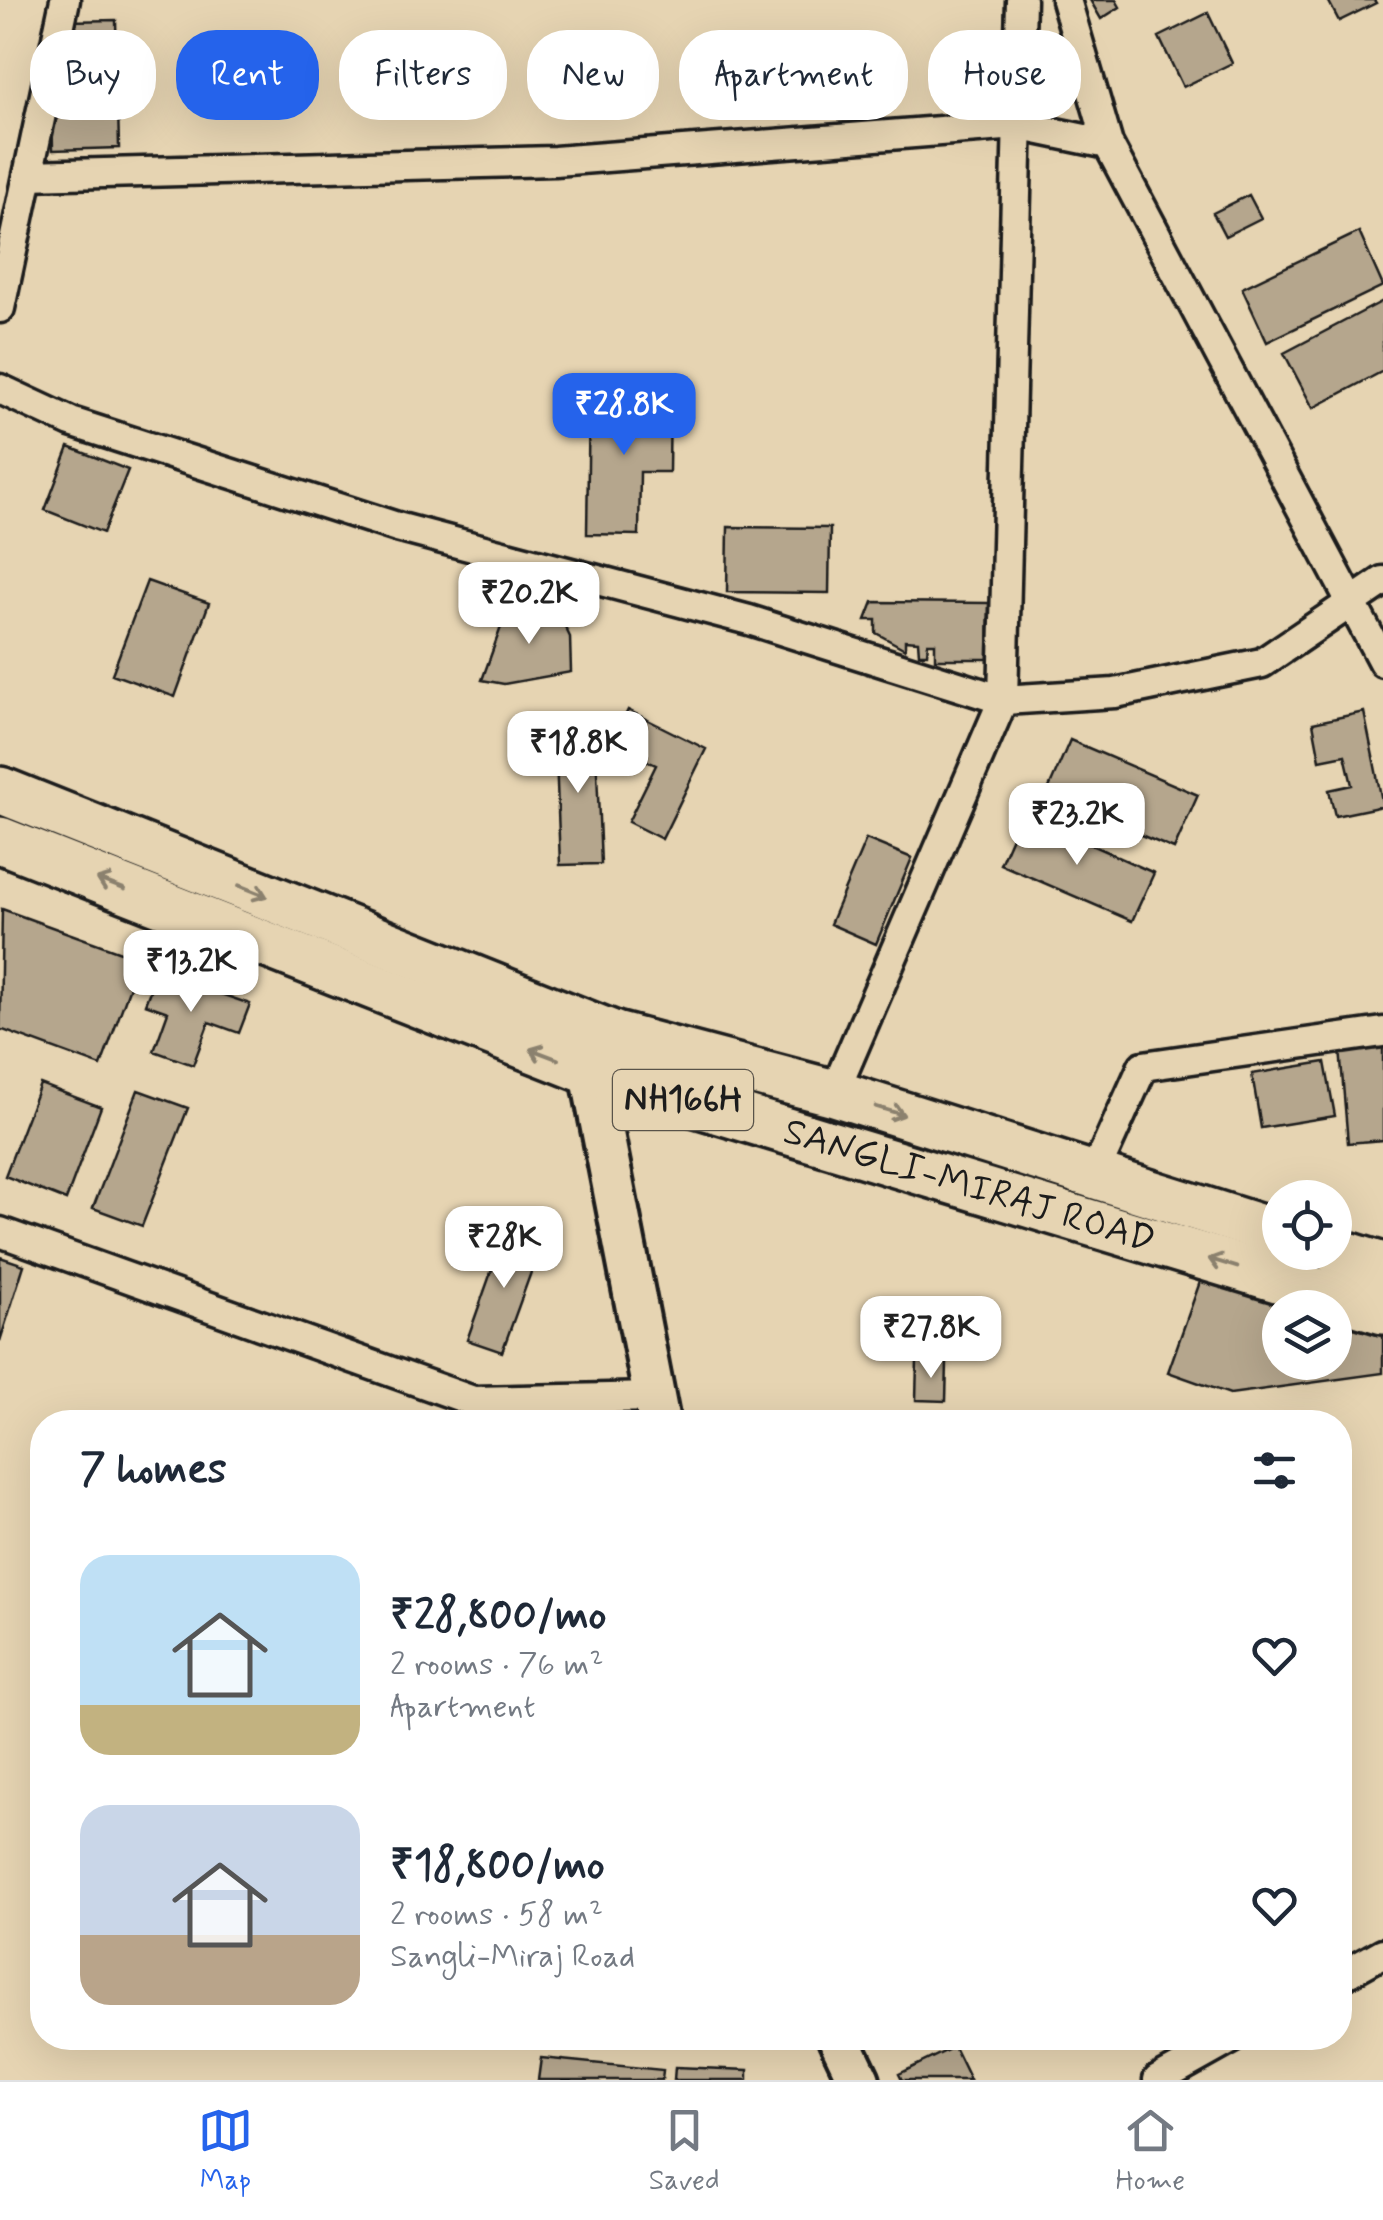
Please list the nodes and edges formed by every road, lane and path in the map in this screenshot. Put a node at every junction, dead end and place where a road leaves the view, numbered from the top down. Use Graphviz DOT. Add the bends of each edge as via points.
graph roads {
  1 [pos="65,0"];
  2 [pos="1021,0"];
  3 [pos="1066,0"];
  4 [pos="1018,125"];
  5 [pos="1108,144"];
  6 [pos="28,175"];
  7 [pos="0,308"];
  8 [pos="0,389"];
  9 [pos="1383,581"];
  10 [pos="1350,600"];
  11 [pos="1383,662"];
  12 [pos="1003,700"];
  13 [pos="0,790"];
  14 [pos="0,840"];
  15 [pos="1383,1032"];
  16 [pos="616,1035"];
  17 [pos="592,1072"];
  18 [pos="834,1094"];
  19 [pos="1094,1175"];
  20 [pos="1262,1228"];
  21 [pos="0,1232"];
  22 [pos="1352,1256"];
  23 [pos="1383,1266"];
  24 [pos="1383,1311"];
  25 [pos="656,1410"];
  26 [pos="1383,1952"];
  27 [pos="1352,1970"];
  28 [pos="845,2050"];
  29 [pos="1212,2050"];
  30 [pos="859,2080"];
  31 [pos="1158,2080"];
  1 -- 6 [label="street"];
  2 -- 4 [label="street"];
  3 -- 5 [label="street"];
  4 -- 5 [label="street"];
  4 -- 6 [label="street" via="555,160"];
  4 -- 12 [label="street"];
  5 -- 10 [label="street"];
  6 -- 7 [label="street"];
  8 -- 12 [label="street" via="71,422 397,527 750,620"];
  9 -- 10 [label="street"];
  10 -- 11 [label="street"];
  10 -- 12 [label="street" via="1262,663 1115,693"];
  12 -- 18 [label="street"];
  13 -- 16 [label="highway, SANGLI-MIRAJ ROAD, one-way"];
  17 -- 14 [label="highway, SANGLI-MIRAJ ROAD / NH166H, one-way"];
  15 -- 19 [label="street" via="1143,1066"];
  16 -- 17 [label="main road"];
  16 -- 18 [label="highway, SANGLI-MIRAJ ROAD"];
  24 -- 17 [label="highway, SANGLI-MIRAJ ROAD / NH166H, one-way"];
  17 -- 25 [label="main road"];
  18 -- 19 [label="highway, SANGLI-MIRAJ ROAD, one-way"];
  19 -- 20 [label="highway, SANGLI-MIRAJ ROAD"];
  21 -- 25 [label="street" via="473,1401"];
  22 -- 23 [label="highway"];
  26 -- 27 [label="street"];
  28 -- 30 [label="main road"];
  29 -- 31 [label="street"];
}
